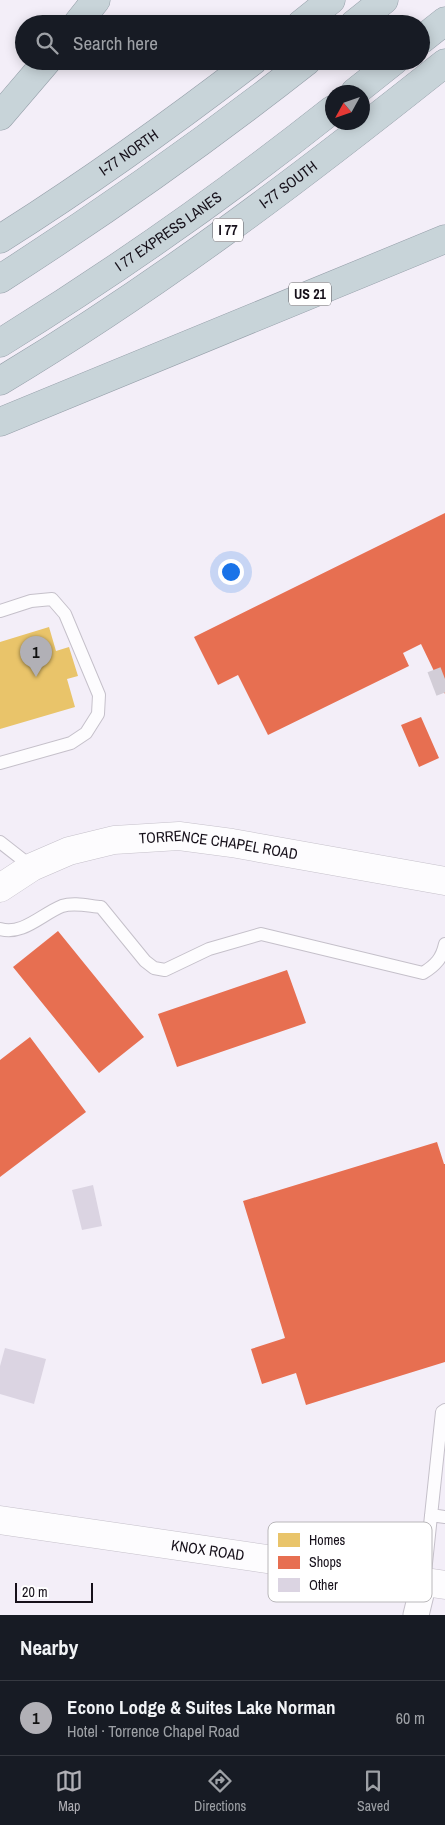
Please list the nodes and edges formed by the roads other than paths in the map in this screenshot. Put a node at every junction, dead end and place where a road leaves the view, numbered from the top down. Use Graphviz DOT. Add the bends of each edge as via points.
graph roads {
  1 [pos="96,0"];
  2 [pos="331,0"];
  3 [pos="384,0"];
  4 [pos="85,15"];
  5 [pos="312,15"];
  6 [pos="365,15"];
  7 [pos="445,21"];
  8 [pos="430,33"];
  9 [pos="445,63"];
  10 [pos="39,70"];
  11 [pos="242,70"];
  12 [pos="295,70"];
  13 [pos="383,70"];
  14 [pos="364,85"];
  15 [pos="325,115"];
  16 [pos="0,116"];
  17 [pos="445,239"];
  18 [pos="0,240"];
  19 [pos="0,278"];
  20 [pos="0,343"];
  21 [pos="0,381"];
  22 [pos="0,422"];
  23 [pos="0,612"];
  24 [pos="0,763"];
  25 [pos="0,842"];
  26 [pos="32,867"];
  27 [pos="445,881"];
  28 [pos="0,888"];
  29 [pos="0,929"];
  30 [pos="445,944"];
  31 [pos="445,1410"];
  32 [pos="431,1516"];
  33 [pos="445,1517"];
  34 [pos="0,1520"];
  35 [pos="431,1522"];
  36 [pos="432,1539"];
  37 [pos="268,1560"];
  38 [pos="434,1584"];
  39 [pos="424,1602"];
  40 [pos="416,1615"];
  1 -- 4 [label="highway"];
  2 -- 5 [label="highway"];
  3 -- 6 [label="highway"];
  7 -- 8 [label="highway"];
  9 -- 21 [label="highway, I-77 SOUTH / I 77" via="255,211 100,319"];
  10 -- 16 [label="highway"];
  11 -- 18 [label="highway, I-77 NORTH" via="110,167"];
  12 -- 19 [label="highway" via="128,194"];
  13 -- 14 [label="highway"];
  15 -- 20 [label="highway, I 77 EXPRESS LANES / I 77" via="159,239"];
  17 -- 22 [label="highway, US 21"];
  23 -- 24 [label="lane" via="31,601 52,599 64,614 99,695 98,714 86,733 71,743"];
  25 -- 26 [label="lane"];
  26 -- 27 [label="street, TORRENCE CHAPEL ROAD" via="69,851 114,840 179,836 232,842"];
  26 -- 28 [label="street, TORRENCE CHAPEL ROAD"];
  29 -- 30 [label="lane" via="18,930 63,906 101,907 145,961 154,968 165,970 209,950 261,934 423,973 442,956"];
  31 -- 32 [label="lane" via="442,1412"];
  32 -- 33 [label="lane"];
  32 -- 35 [label="lane"];
  34 -- 37 [label="street, KNOX ROAD"];
  36 -- 38 [label="lane"];
  39 -- 40 [label="street"];
}
